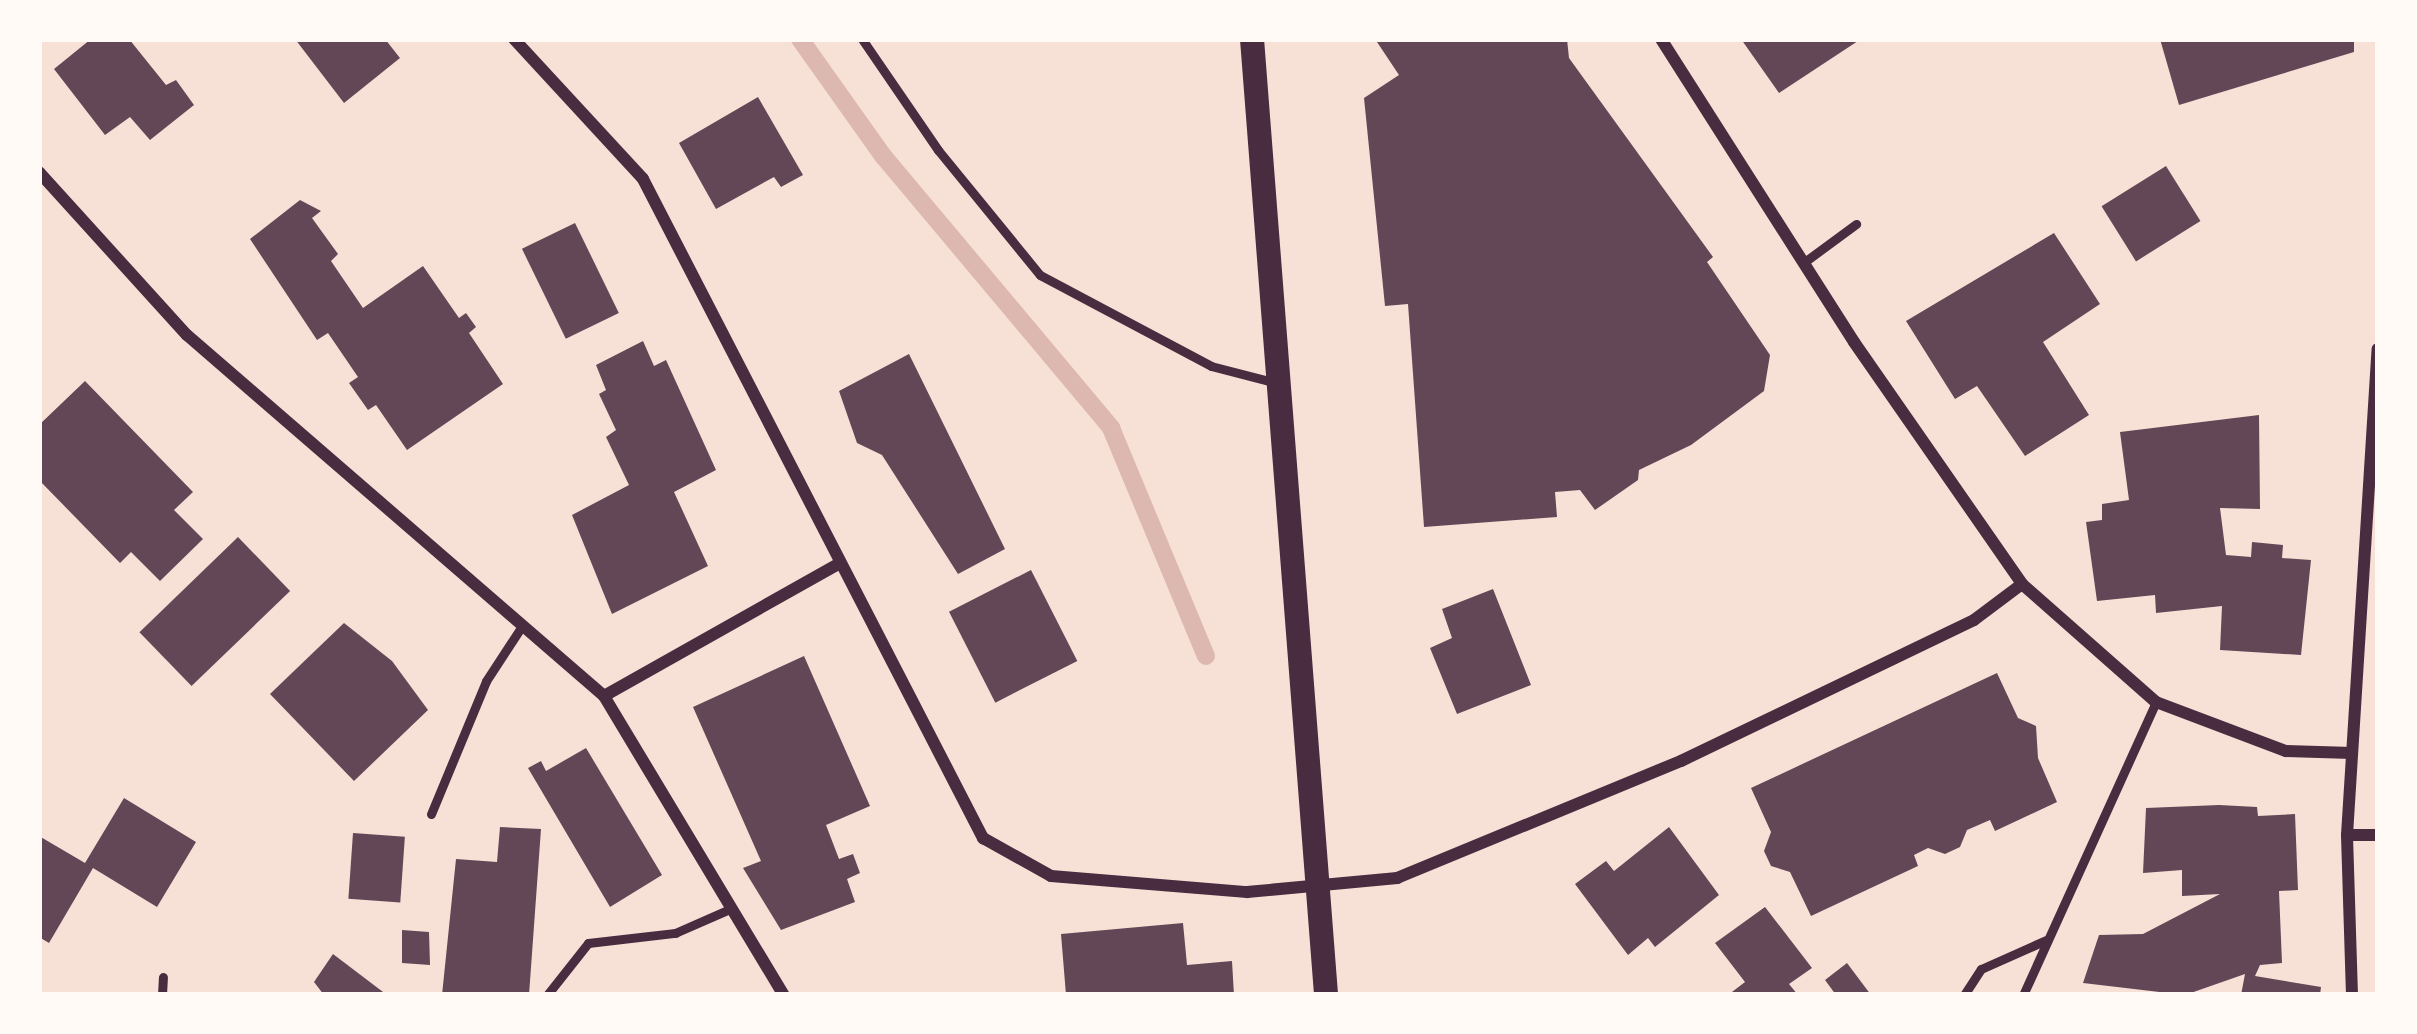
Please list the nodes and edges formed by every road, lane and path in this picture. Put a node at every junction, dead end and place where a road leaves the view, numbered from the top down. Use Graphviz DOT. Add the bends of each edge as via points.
graph roads {
  1 [pos="514,39"];
  2 [pos="862,39"];
  3 [pos="1252,39"];
  4 [pos="1661,39"];
  5 [pos="39,172"];
  6 [pos="1856,224"];
  7 [pos="1803,263"];
  8 [pos="2378,349"];
  9 [pos="1276,383"];
  10 [pos="838,564"];
  11 [pos="2022,584"];
  12 [pos="522,626"];
  13 [pos="604,696"];
  14 [pos="2156,702"];
  15 [pos="2352,753"];
  16 [pos="431,814"];
  17 [pos="2347,835"];
  18 [pos="2378,835"];
  19 [pos="1316,887"];
  20 [pos="732,908"];
  21 [pos="2047,940"];
  22 [pos="163,977"];
  23 [pos="161,995"];
  24 [pos="547,995"];
  25 [pos="784,995"];
  26 [pos="1326,995"];
  27 [pos="1964,995"];
  28 [pos="2023,995"];
  29 [pos="2352,995"];
  1 -- 10 [label="street" via="643,179"];
  2 -- 9 [label="lane" via="938,150 1040,275 1211,366"];
  3 -- 9 [label="main road"];
  4 -- 7 [label="street"];
  5 -- 12 [label="street" via="188,335"];
  6 -- 7 [label="lane"];
  7 -- 11 [label="street"];
  8 -- 15 [label="street"];
  9 -- 19 [label="main road"];
  10 -- 13 [label="street"];
  10 -- 19 [label="street" via="983,838 1051,877 1247,892"];
  11 -- 14 [label="street"];
  11 -- 19 [label="street" via="1974,620 1682,761 1397,878"];
  12 -- 13 [label="street"];
  12 -- 16 [label="lane" via="486,681"];
  13 -- 20 [label="street"];
  14 -- 15 [label="street" via="2286,751"];
  14 -- 21 [label="lane"];
  15 -- 17 [label="street"];
  17 -- 18 [label="street"];
  17 -- 29 [label="street"];
  19 -- 26 [label="main road"];
  20 -- 24 [label="lane" via="675,933 601,938 573,955"];
  20 -- 25 [label="street"];
  21 -- 27 [label="lane" via="1981,968"];
  21 -- 28 [label="lane"];
  22 -- 23 [label="lane"];
}
